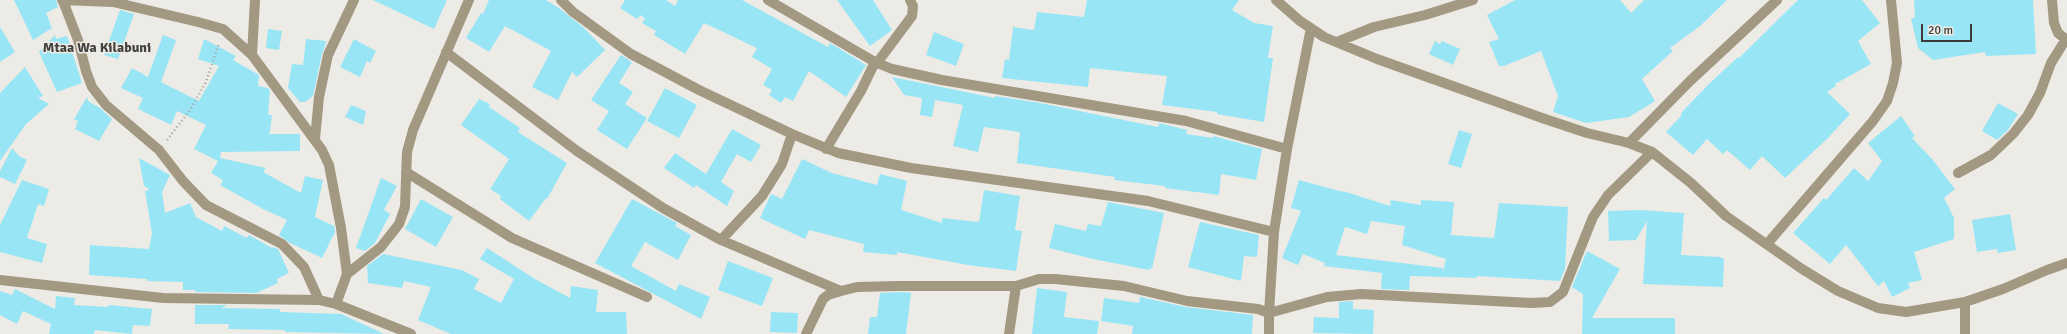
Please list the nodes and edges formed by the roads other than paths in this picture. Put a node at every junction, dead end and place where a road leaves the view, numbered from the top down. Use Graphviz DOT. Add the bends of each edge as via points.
graph roads {
  1 [pos="255,0"];
  2 [pos="354,0"];
  3 [pos="469,0"];
  4 [pos="561,0"];
  5 [pos="768,0"];
  6 [pos="910,0"];
  7 [pos="1276,0"];
  8 [pos="1473,0"];
  9 [pos="1778,0"];
  10 [pos="1891,0"];
  11 [pos="2052,0"];
  12 [pos="62,1"];
  13 [pos="1312,28"];
  14 [pos="2066,40"];
  15 [pos="1337,42"];
  16 [pos="446,52"];
  17 [pos="252,55"];
  18 [pos="876,63"];
  19 [pos="792,134"];
  20 [pos="314,139"];
  21 [pos="1629,143"];
  22 [pos="826,149"];
  23 [pos="1287,149"];
  24 [pos="1652,152"];
  25 [pos="406,172"];
  26 [pos="1958,173"];
  27 [pos="1274,232"];
  28 [pos="721,240"];
  29 [pos="1767,244"];
  30 [pos="2067,263"];
  31 [pos="347,274"];
  32 [pos="0,280"];
  33 [pos="1016,286"];
  34 [pos="841,290"];
  35 [pos="647,297"];
  36 [pos="319,300"];
  37 [pos="1965,302"];
  38 [pos="336,304"];
  39 [pos="1269,313"];
  40 [pos="411,334"];
  41 [pos="806,334"];
  42 [pos="1009,334"];
  43 [pos="1269,334"];
  44 [pos="1965,334"];
  1 -- 17 [label="street"];
  2 -- 20 [label="street" via="328,55"];
  3 -- 16 [label="street"];
  4 -- 19 [label="street" via="573,12 631,54"];
  5 -- 18 [label="street"];
  6 -- 18 [label="street" via="913,6 912,16"];
  7 -- 13 [label="street"];
  8 -- 15 [label="street" via="1374,27"];
  9 -- 21 [label="street" via="1690,81"];
  10 -- 29 [label="street" via="1897,63 1887,101 1873,121"];
  11 -- 14 [label="street" via="2056,28"];
  12 -- 17 [label="street" via="120,3 198,22 223,30"];
  12 -- 36 [label="street" via="78,40 86,71 106,105 159,150 183,181 206,204 282,244 304,267"];
  13 -- 15 [label="street"];
  13 -- 23 [label="street"];
  14 -- 26 [label="street" via="2051,63 2040,93 2028,115 2014,134 1991,155"];
  15 -- 21 [label="street" via="1384,62 1545,119"];
  16 -- 25 [label="street" via="413,130 407,152"];
  16 -- 28 [label="street" via="602,169 663,208"];
  17 -- 20 [label="street"];
  18 -- 22 [label="street"];
  18 -- 23 [label="street" via="942,80 1186,121"];
  19 -- 22 [label="street"];
  19 -- 28 [label="street" via="782,164 762,196"];
  20 -- 31 [label="street" via="329,165"];
  21 -- 24 [label="street"];
  22 -- 27 [label="street" via="856,158 911,168 1148,201"];
  23 -- 27 [label="street"];
  24 -- 29 [label="street" via="1691,183 1726,216"];
  24 -- 39 [label="street" via="1608,195 1597,212 1563,292 1550,302 1361,294 1327,296"];
  25 -- 31 [label="street" via="405,207 399,224 382,247"];
  25 -- 35 [label="street" via="512,238"];
  27 -- 39 [label="street"];
  28 -- 34 [label="street"];
  29 -- 37 [label="street" via="1838,291 1878,308 1906,312"];
  30 -- 37 [label="street" via="2003,290"];
  31 -- 38 [label="street"];
  32 -- 36 [label="street" via="163,298"];
  33 -- 34 [label="street" via="898,286"];
  33 -- 39 [label="street" via="1039,279 1070,279 1124,286 1187,301 1258,309"];
  33 -- 42 [label="street"];
  34 -- 41 [label="street" via="823,300"];
  36 -- 38 [label="street"];
  37 -- 44 [label="street"];
  38 -- 40 [label="street"];
  39 -- 43 [label="street"];
}
